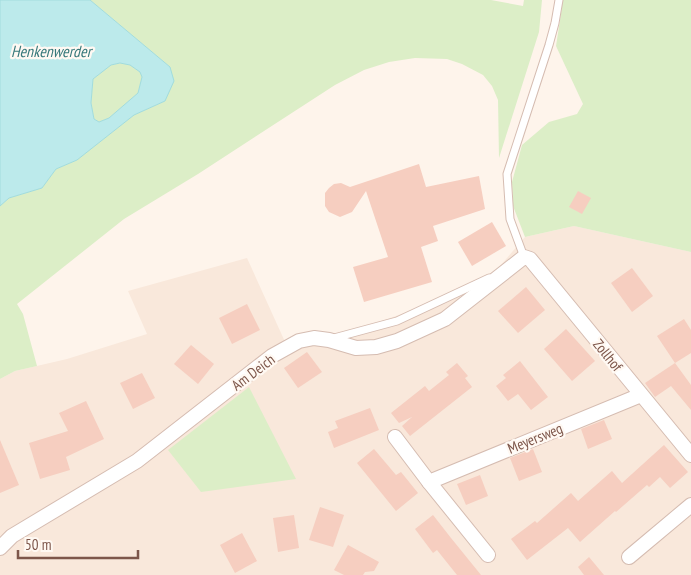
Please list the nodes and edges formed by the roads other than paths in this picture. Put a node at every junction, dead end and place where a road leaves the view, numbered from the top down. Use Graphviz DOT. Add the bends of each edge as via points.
graph roads {
  1 [pos="559,0"];
  2 [pos="524,257"];
  3 [pos="505,270"];
  4 [pos="329,340"];
  5 [pos="641,395"];
  6 [pos="395,438"];
  7 [pos="691,455"];
  8 [pos="430,482"];
  9 [pos="691,505"];
  10 [pos="0,548"];
  11 [pos="488,555"];
  12 [pos="629,557"];
  1 -- 2 [label="lane" via="549,45 507,174 510,219"];
  2 -- 3 [label="street, Am Deich"];
  2 -- 5 [label="street, Zollhof" via="530,259"];
  3 -- 4 [label="lane" via="397,321"];
  3 -- 4 [label="street, Am Deich" via="445,319 397,341 356,348"];
  4 -- 10 [label="street, Am Deich" via="299,341 272,356 137,461 19,531"];
  5 -- 7 [label="street, Zollhof"];
  5 -- 8 [label="street, Meyersweg"];
  6 -- 8 [label="street"];
  8 -- 11 [label="street"];
  9 -- 12 [label="street"];
}
